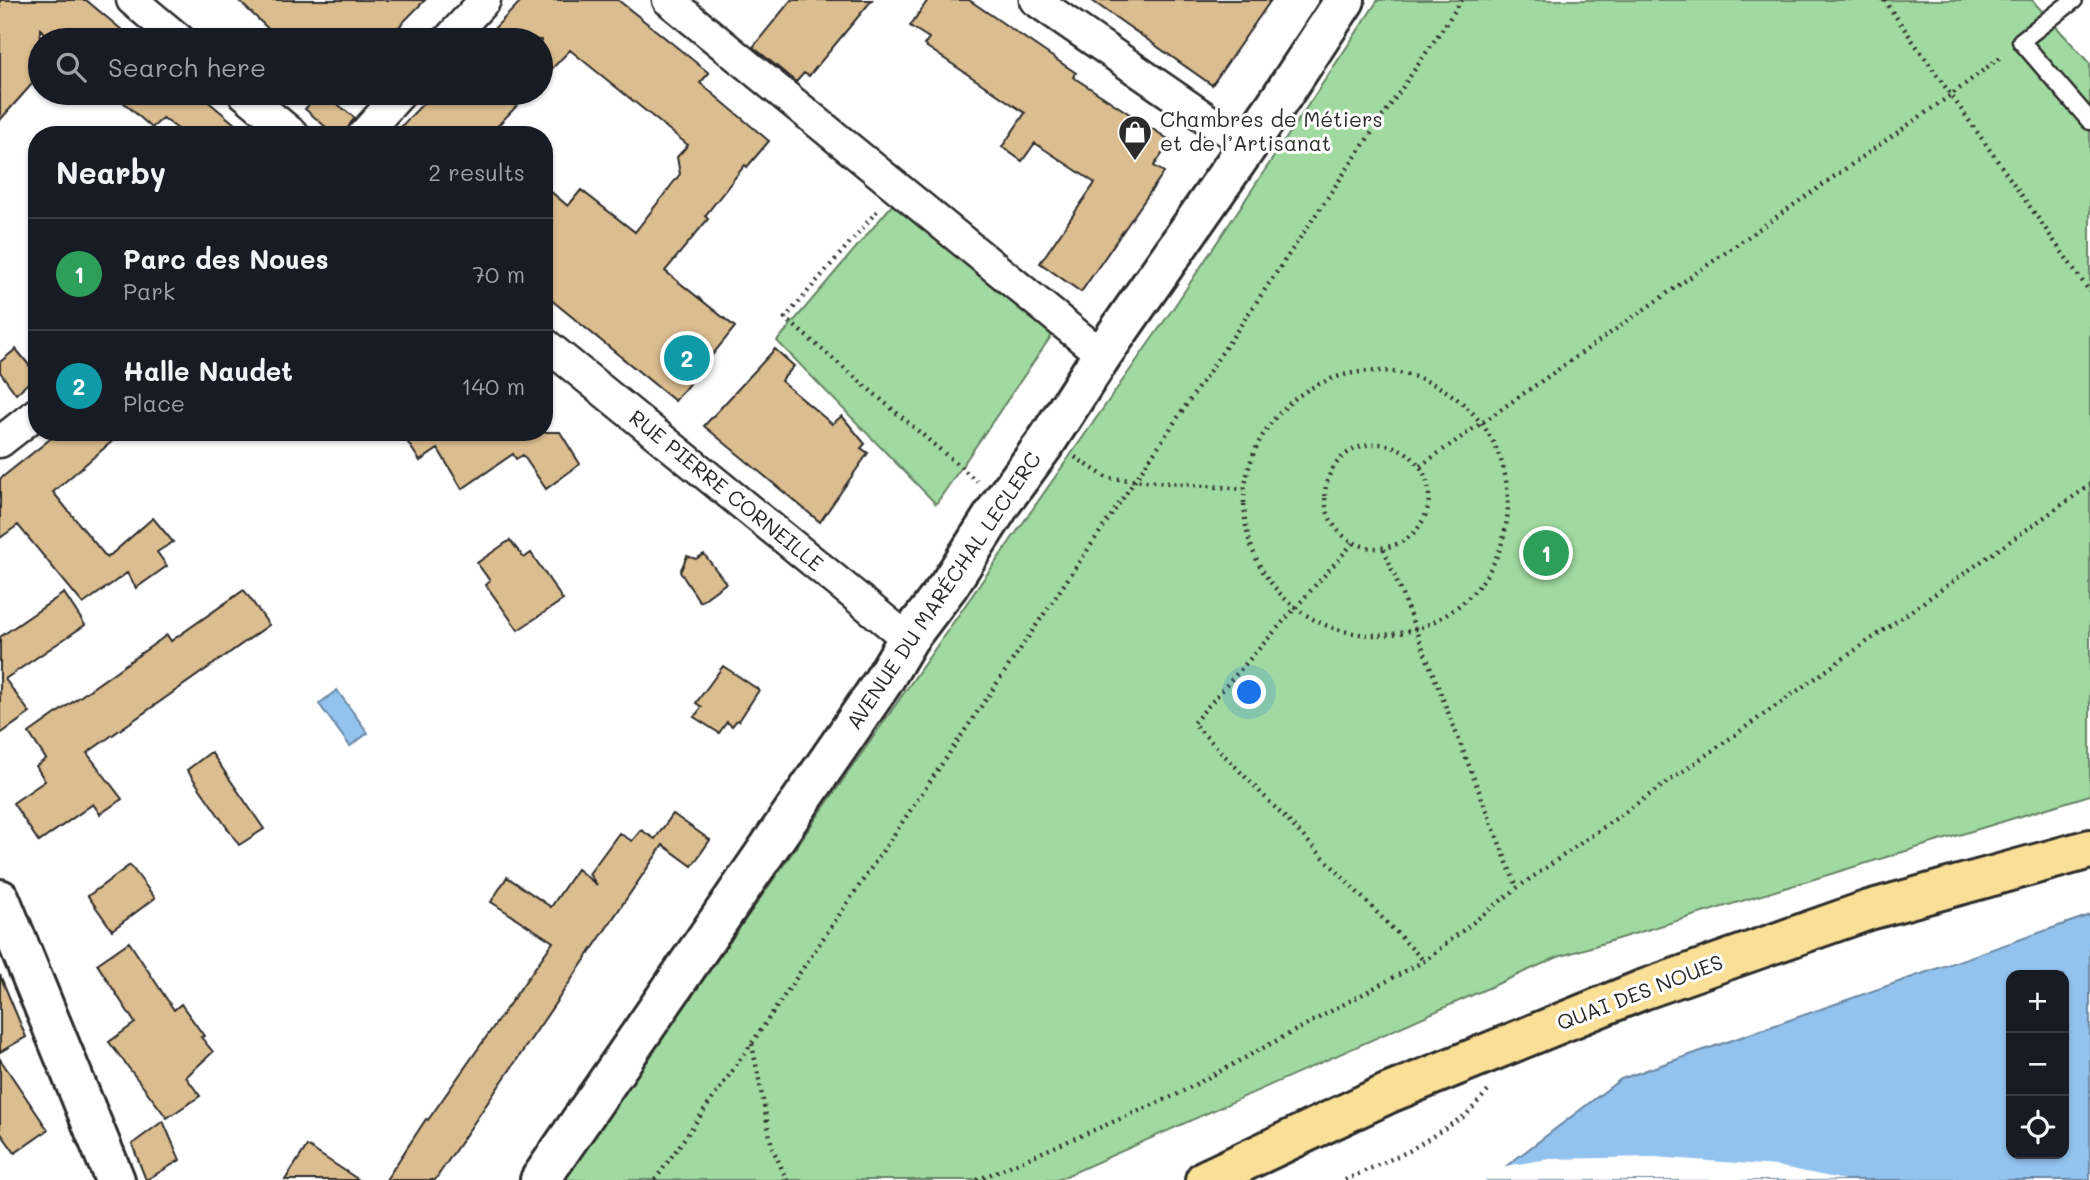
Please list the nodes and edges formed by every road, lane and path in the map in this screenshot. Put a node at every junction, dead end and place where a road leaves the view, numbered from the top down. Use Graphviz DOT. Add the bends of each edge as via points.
graph roads {
  1 [pos="132,0"];
  2 [pos="485,0"];
  3 [pos="668,0"];
  4 [pos="1035,0"];
  5 [pos="1345,0"];
  6 [pos="1462,0"];
  7 [pos="1884,0"];
  8 [pos="2074,0"];
  9 [pos="166,28"];
  10 [pos="459,28"];
  11 [pos="2021,41"];
  12 [pos="1951,95"];
  13 [pos="258,105"];
  14 [pos="390,105"];
  15 [pos="2090,121"];
  16 [pos="283,126"];
  17 [pos="371,126"];
  18 [pos="1249,143"];
  19 [pos="897,187"];
  20 [pos="2090,292"];
  21 [pos="553,350"];
  22 [pos="1102,355"];
  23 [pos="28,419"];
  24 [pos="1481,423"];
  25 [pos="0,442"];
  26 [pos="1082,462"];
  27 [pos="1420,466"];
  28 [pos="1137,479"];
  29 [pos="2090,485"];
  30 [pos="1244,489"];
  31 [pos="1002,502"];
  32 [pos="1353,543"];
  33 [pos="1384,549"];
  34 [pos="1295,608"];
  35 [pos="1416,630"];
  36 [pos="908,639"];
  37 [pos="2090,849"];
  38 [pos="1517,888"];
  39 [pos="0,899"];
  40 [pos="1424,961"];
  41 [pos="752,1043"];
  42 [pos="1489,1052"];
  43 [pos="115,1180"];
  44 [pos="540,1180"];
  45 [pos="655,1180"];
  46 [pos="787,1180"];
  47 [pos="977,1180"];
  48 [pos="1205,1180"];
  49 [pos="1345,1180"];
  1 -- 9 [label="street"];
  2 -- 10 [label="street"];
  3 -- 19 [label="street"];
  4 -- 18 [label="street"];
  5 -- 18 [label="main road, AVENUE DU MARÉCHAL LECLERC"];
  6 -- 28 [label="path"];
  7 -- 12 [label="path"];
  8 -- 11 [label="lane"];
  11 -- 12 [label="path"];
  11 -- 15 [label="lane"];
  12 -- 20 [label="path"];
  12 -- 24 [label="path"];
  13 -- 16 [label="street"];
  14 -- 17 [label="street"];
  18 -- 22 [label="main road, AVENUE DU MARÉCHAL LECLERC"];
  19 -- 22 [label="street"];
  19 -- 31 [label="path" via="785,318"];
  21 -- 36 [label="street, RUE PIERRE CORNEILLE"];
  22 -- 31 [label="main road, AVENUE DU MARÉCHAL LECLERC"];
  23 -- 25 [label="street"];
  24 -- 27 [label="path"];
  24 -- 30 [label="path" via="1448,392 1407,374 1362,371 1319,383 1282,409 1256,446"];
  24 -- 35 [label="path" via="1501,459 1508,500 1503,541 1485,578 1456,608"];
  26 -- 28 [label="path" via="1107,478"];
  27 -- 32 [label="path" via="1396,447 1380,444 1364,445 1337,461 1329,475 1325,507 1340,534"];
  27 -- 33 [label="path" via="1430,500 1425,518 1402,543"];
  28 -- 30 [label="path"];
  28 -- 41 [label="path"];
  29 -- 38 [label="path"];
  30 -- 34 [label="path" via="1247,534 1256,555 1265,575"];
  31 -- 36 [label="main road, AVENUE DU MARÉCHAL LECLERC"];
  32 -- 33 [label="path"];
  32 -- 34 [label="path"];
  33 -- 35 [label="path"];
  34 -- 35 [label="path" via="1324,625 1355,634"];
  34 -- 40 [label="path" via="1193,723"];
  35 -- 38 [label="path"];
  36 -- 44 [label="main road, AVENUE DU MARÉCHAL LECLERC"];
  37 -- 42 [label="main road, QUAI DES NOUES" via="1869,910 1642,990"];
  38 -- 40 [label="path"];
  39 -- 43 [label="main road"];
  40 -- 47 [label="path" via="1176,1095"];
  41 -- 45 [label="path"];
  41 -- 46 [label="path" via="772,1147"];
  42 -- 48 [label="main road, QUAI DES NOUES" via="1389,1093"];
  42 -- 49 [label="path" via="1496,1075 1466,1115 1409,1151"];
}
